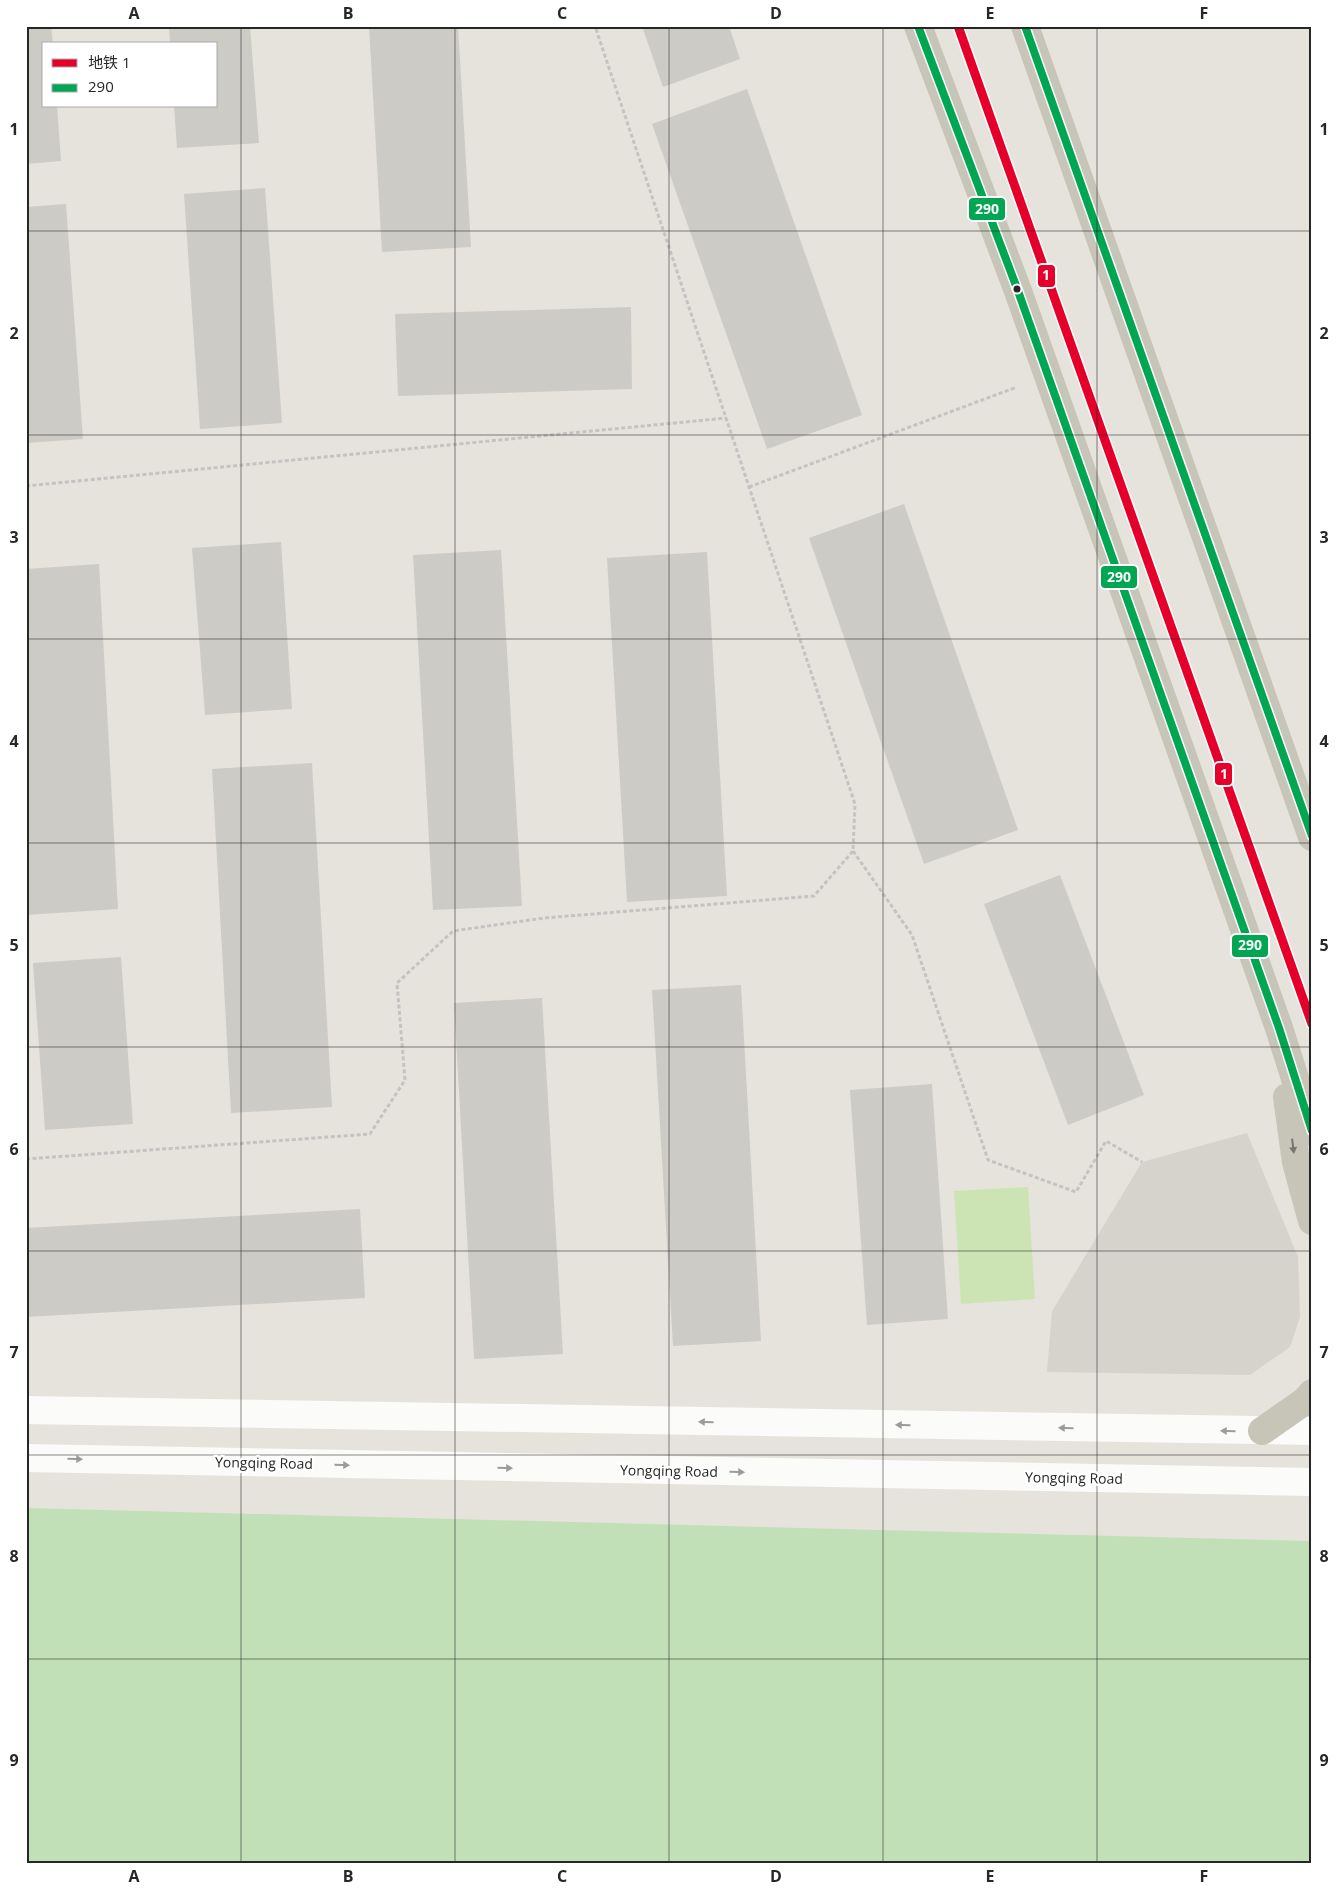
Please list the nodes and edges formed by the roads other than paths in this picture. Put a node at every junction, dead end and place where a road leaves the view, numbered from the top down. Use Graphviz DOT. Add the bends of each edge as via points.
graph roads {
  1 [pos="918,26"];
  2 [pos="1025,26"];
  3 [pos="1312,837"];
  4 [pos="1279,1028"];
  5 [pos="1312,1132"];
  6 [pos="1312,1221"];
  7 [pos="1312,1393"];
  8 [pos="26,1410"];
  9 [pos="1262,1431"];
  10 [pos="1312,1431"];
  11 [pos="26,1458"];
  12 [pos="1312,1482"];
  1 -- 4 [label="main road" via="1048,375"];
  2 -- 3 [label="main road"];
  4 -- 5 [label="main road"];
  4 -- 6 [label="main road, one-way" via="1296,1162"];
  7 -- 9 [label="main road"];
  9 -- 8 [label="main road, one-way"];
  9 -- 10 [label="main road"];
  11 -- 12 [label="main road, Yongqing Road, one-way"];
}
